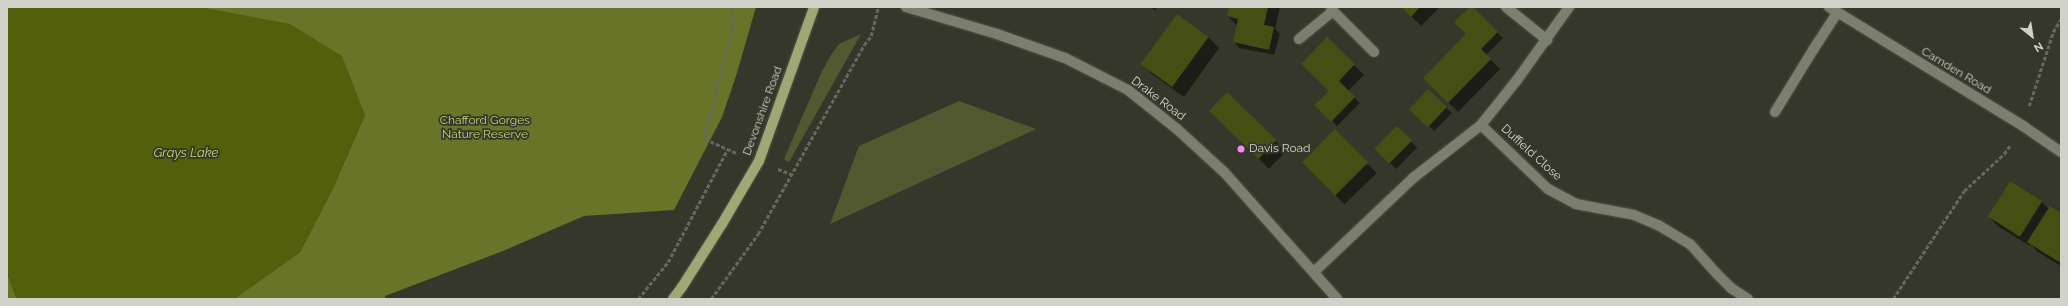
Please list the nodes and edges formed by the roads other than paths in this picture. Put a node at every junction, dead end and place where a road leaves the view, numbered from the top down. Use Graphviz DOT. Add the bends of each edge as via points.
graph roads {
  1 [pos="814,7"];
  2 [pos="906,7"];
  3 [pos="1506,7"];
  4 [pos="1569,7"];
  5 [pos="1332,9"];
  6 [pos="1833,10"];
  7 [pos="1299,39"];
  8 [pos="1547,40"];
  9 [pos="1374,52"];
  10 [pos="1775,112"];
  11 [pos="1481,125"];
  12 [pos="2061,152"];
  13 [pos="1314,272"];
  14 [pos="672,299"];
  15 [pos="1337,299"];
  16 [pos="1748,299"];
  1 -- 14 [label="main road, Devonshire Road" via="759,161 722,224"];
  2 -- 13 [label="street, Drake Road" via="997,34 1065,58 1128,90 1224,172"];
  3 -- 8 [label="street"];
  4 -- 8 [label="street"];
  5 -- 7 [label="street"];
  5 -- 9 [label="street"];
  6 -- 10 [label="street, Camden Road" via="1813,50"];
  6 -- 12 [label="street, Camden Road"];
  8 -- 11 [label="street"];
  11 -- 13 [label="street" via="1413,178"];
  11 -- 16 [label="street, Duffield Close" via="1548,189 1576,204 1634,215 1658,225 1690,244 1731,288"];
  13 -- 15 [label="street, Drake Road"];
}
